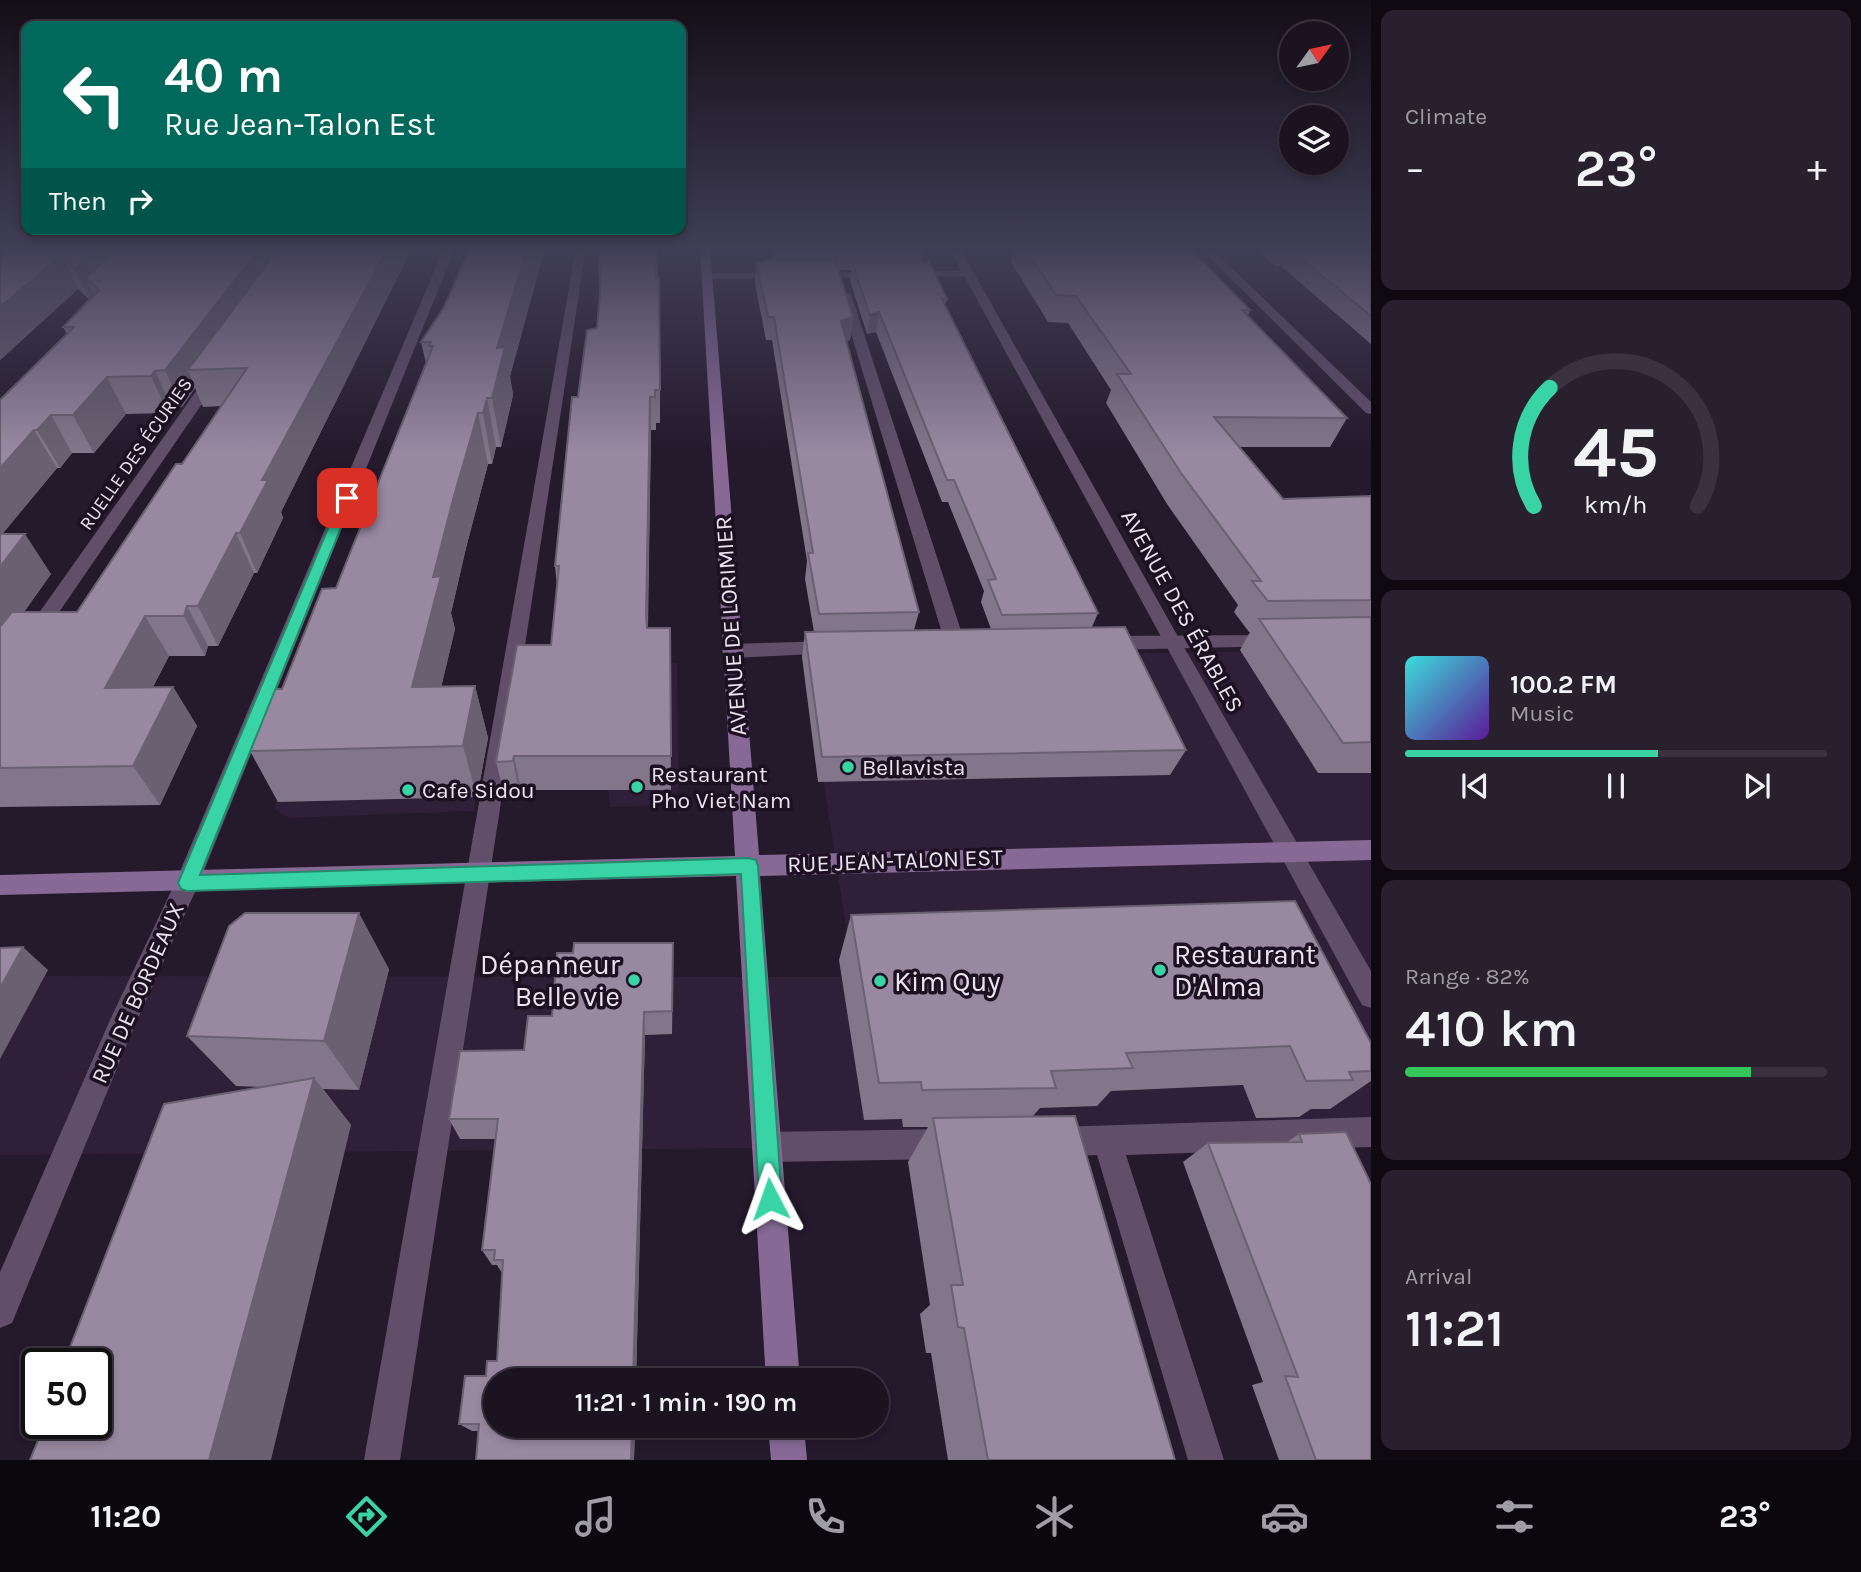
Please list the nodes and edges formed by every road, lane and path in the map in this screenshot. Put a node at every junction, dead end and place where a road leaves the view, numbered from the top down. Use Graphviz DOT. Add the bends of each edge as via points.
graph roads {
  1 [pos="422,316"];
  2 [pos="571,316"];
  3 [pos="710,316"];
  4 [pos="852,316"];
  5 [pos="992,316"];
  6 [pos="1275,316"];
  7 [pos="223,364"];
  8 [pos="1371,410"];
  9 [pos="1293,640"];
  10 [pos="1171,642"];
  11 [pos="1082,643"];
  12 [pos="956,646"];
  13 [pos="847,648"];
  14 [pos="732,651"];
  15 [pos="0,682"];
  16 [pos="1371,850"];
  17 [pos="1289,851"];
  18 [pos="749,866"];
  19 [pos="478,874"];
  20 [pos="187,883"];
  21 [pos="0,885"];
  22 [pos="1371,996"];
  23 [pos="1371,1132"];
  24 [pos="1107,1141"];
  25 [pos="1024,1143"];
  26 [pos="969,1144"];
  27 [pos="767,1147"];
  28 [pos="0,1311"];
  29 [pos="782,1368"];
  30 [pos="787,1438"];
  31 [pos="382,1460"];
  32 [pos="789,1460"];
  33 [pos="1206,1460"];
  1 -- 20 [label="street, RUE DE BORDEAUX"];
  2 -- 19 [label="street"];
  3 -- 14 [label="main road, AVENUE DE LORIMIER"];
  4 -- 12 [label="street"];
  5 -- 10 [label="street, AVENUE DES ÉRABLES"];
  6 -- 8 [label="street"];
  7 -- 15 [label="street, RUELLE DES ÉCURIES"];
  9 -- 10 [label="street"];
  10 -- 11 [label="street"];
  10 -- 17 [label="street, AVENUE DES ÉRABLES"];
  13 -- 14 [label="street"];
  14 -- 18 [label="main road, AVENUE DE LORIMIER"];
  16 -- 17 [label="main road, RUE JEAN-TALON EST"];
  17 -- 18 [label="main road, RUE JEAN-TALON EST"];
  17 -- 22 [label="street, AVENUE DES ÉRABLES"];
  18 -- 19 [label="main road, RUE JEAN-TALON EST"];
  18 -- 27 [label="main road, AVENUE DE LORIMIER"];
  19 -- 20 [label="main road, RUE JEAN-TALON EST"];
  19 -- 31 [label="street"];
  20 -- 21 [label="main road, RUE JEAN-TALON EST"];
  20 -- 28 [label="street, RUE DE BORDEAUX"];
  23 -- 24 [label="street"];
  24 -- 25 [label="street"];
  24 -- 33 [label="street"];
  26 -- 27 [label="street"];
  27 -- 29 [label="main road, AVENUE DE LORIMIER"];
  30 -- 32 [label="main road"];
}
